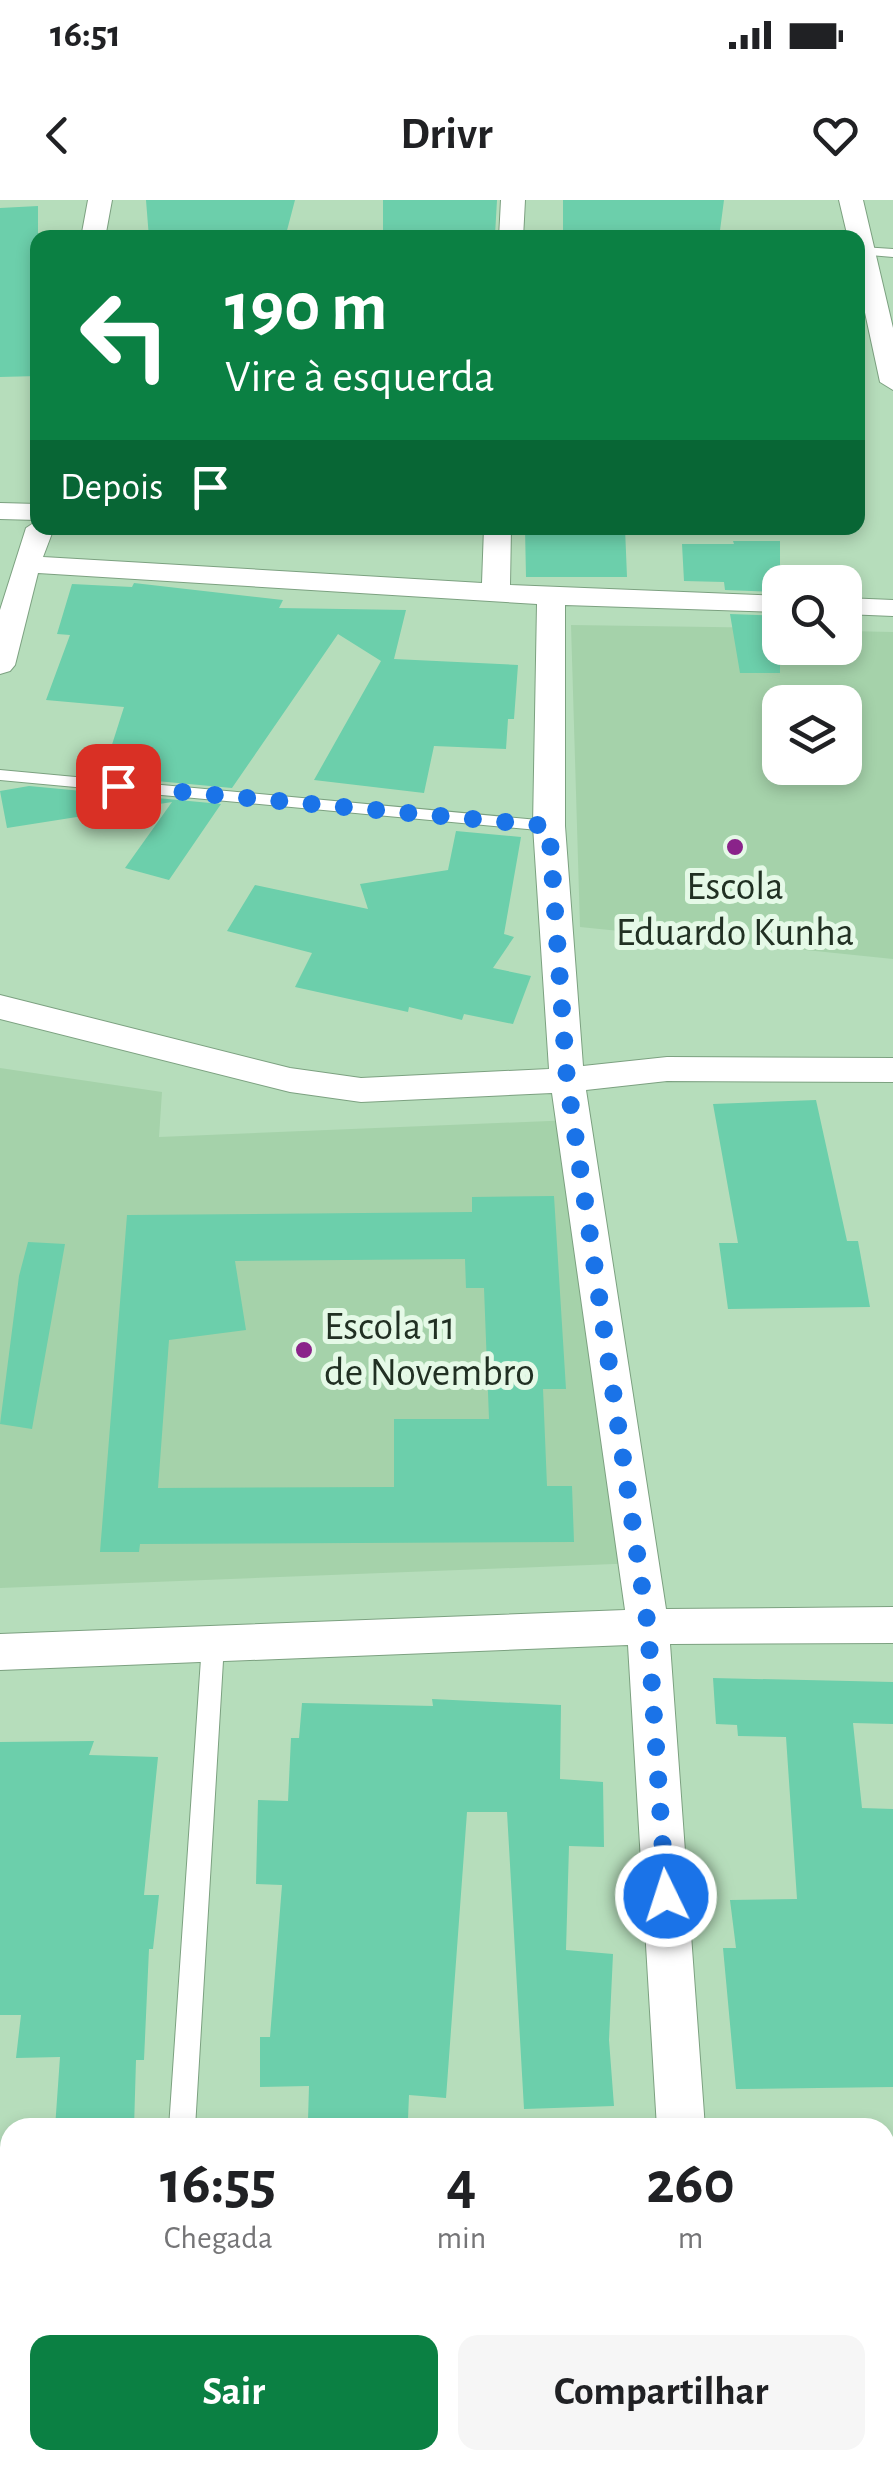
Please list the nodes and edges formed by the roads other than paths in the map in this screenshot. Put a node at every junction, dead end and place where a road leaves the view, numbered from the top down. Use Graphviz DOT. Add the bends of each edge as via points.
graph roads {
  1 [pos="100,200"];
  2 [pos="513,200"];
  3 [pos="850,200"];
  4 [pos="94,230"];
  5 [pos="512,230"];
  6 [pos="857,230"];
  7 [pos="865,251"];
  8 [pos="893,253"];
  9 [pos="865,267"];
  10 [pos="877,329"];
  11 [pos="893,382"];
  12 [pos="0,511"];
  13 [pos="30,512"];
  14 [pos="37,535"];
  15 [pos="498,535"];
  16 [pos="26,564"];
  17 [pos="496,590"];
  18 [pos="551,596"];
  19 [pos="762,603"];
  20 [pos="862,607"];
  21 [pos="893,608"];
  22 [pos="0,665"];
  23 [pos="0,774"];
  24 [pos="549,826"];
  25 [pos="0,1007"];
  26 [pos="893,1070"];
  27 [pos="567,1080"];
  28 [pos="893,1625"];
  29 [pos="648,1627"];
  30 [pos="213,1644"];
  31 [pos="0,1652"];
  32 [pos="183,2118"];
  33 [pos="680,2118"];
  1 -- 4 [label="street"];
  2 -- 5 [label="street"];
  3 -- 6 [label="street"];
  7 -- 8 [label="lane"];
  9 -- 10 [label="street"];
  10 -- 11 [label="street"];
  12 -- 13 [label="street"];
  14 -- 16 [label="street"];
  15 -- 17 [label="street"];
  16 -- 17 [label="street"];
  16 -- 22 [label="street"];
  17 -- 18 [label="street"];
  18 -- 19 [label="street"];
  18 -- 24 [label="street"];
  20 -- 21 [label="street"];
  23 -- 24 [label="lane"];
  24 -- 27 [label="street"];
  25 -- 27 [label="street" via="290,1080 360,1090"];
  26 -- 27 [label="street" via="668,1068"];
  27 -- 29 [label="street"];
  28 -- 29 [label="street"];
  29 -- 30 [label="street"];
  29 -- 33 [label="street"];
  30 -- 31 [label="street"];
  30 -- 32 [label="lane"];
}
